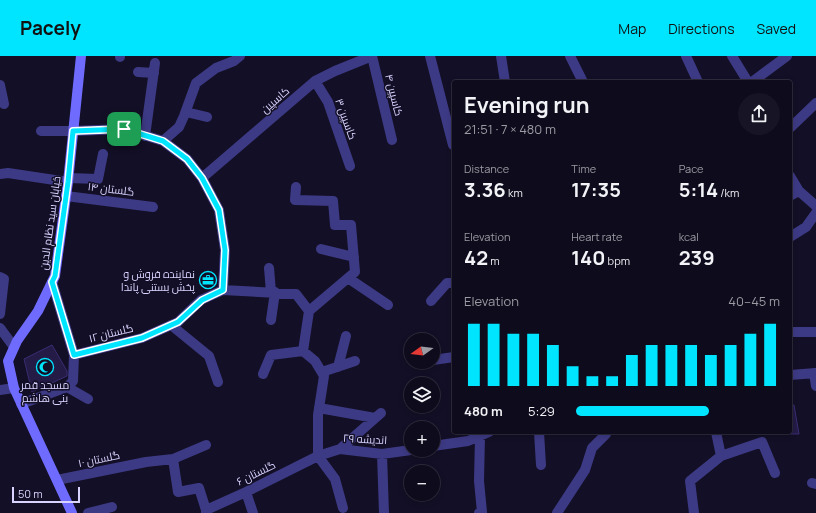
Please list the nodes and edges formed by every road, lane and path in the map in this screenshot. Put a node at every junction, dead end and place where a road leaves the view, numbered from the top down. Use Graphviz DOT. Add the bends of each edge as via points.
graph roads {
  1 [pos="81,56"];
  2 [pos="240,56"];
  3 [pos="372,56"];
  4 [pos="430,56"];
  5 [pos="501,56"];
  6 [pos="570,56"];
  7 [pos="686,56"];
  8 [pos="732,56"];
  9 [pos="787,56"];
  10 [pos="138,72"];
  11 [pos="505,80"];
  12 [pos="582,80"];
  13 [pos="697,80"];
  14 [pos="747,80"];
  15 [pos="755,80"];
  16 [pos="315,81"];
  17 [pos="0,86"];
  18 [pos="816,103"];
  19 [pos="4,104"];
  20 [pos="186,112"];
  21 [pos="207,116"];
  22 [pos="792,126"];
  23 [pos="42,130"];
  24 [pos="73,131"];
  25 [pos="146,136"];
  26 [pos="392,140"];
  27 [pos="163,141"];
  28 [pos="452,144"];
  29 [pos="103,154"];
  30 [pos="350,166"];
  31 [pos="0,174"];
  32 [pos="202,178"];
  33 [pos="792,179"];
  34 [pos="68,180"];
  35 [pos="296,187"];
  36 [pos="799,191"];
  37 [pos="792,195"];
  38 [pos="66,196"];
  39 [pos="153,206"];
  40 [pos="816,206"];
  41 [pos="816,213"];
  42 [pos="792,236"];
  43 [pos="322,249"];
  44 [pos="354,257"];
  45 [pos="269,268"];
  46 [pos="0,277"];
  47 [pos="348,278"];
  48 [pos="52,282"];
  49 [pos="452,283"];
  50 [pos="223,290"];
  51 [pos="273,292"];
  52 [pos="431,301"];
  53 [pos="388,305"];
  54 [pos="308,311"];
  55 [pos="0,314"];
  56 [pos="272,320"];
  57 [pos="171,325"];
  58 [pos="0,328"];
  59 [pos="792,332"];
  60 [pos="816,332"];
  61 [pos="346,336"];
  62 [pos="14,347"];
  63 [pos="303,351"];
  64 [pos="74,355"];
  65 [pos="452,357"];
  66 [pos="440,359"];
  67 [pos="355,361"];
  68 [pos="338,367"];
  69 [pos="322,372"];
  70 [pos="815,373"];
  71 [pos="263,374"];
  72 [pos="792,375"];
  73 [pos="218,382"];
  74 [pos="816,386"];
  75 [pos="14,388"];
  76 [pos="67,388"];
  77 [pos="0,390"];
  78 [pos="88,399"];
  79 [pos="21,404"];
  80 [pos="319,408"];
  81 [pos="539,434"];
  82 [pos="606,434"];
  83 [pos="716,434"];
  84 [pos="477,435"];
  85 [pos="440,444"];
  86 [pos="206,445"];
  87 [pos="340,449"];
  88 [pos="404,451"];
  89 [pos="382,454"];
  90 [pos="318,456"];
  91 [pos="721,456"];
  92 [pos="173,459"];
  93 [pos="541,465"];
  94 [pos="775,472"];
  95 [pos="57,480"];
  96 [pos="246,492"];
  97 [pos="112,507"];
  98 [pos="343,508"];
  99 [pos="206,512"];
  100 [pos="72,513"];
  101 [pos="88,513"];
  102 [pos="253,513"];
  103 [pos="384,513"];
  104 [pos="480,513"];
  105 [pos="557,513"];
  106 [pos="694,513"];
  1 -- 24 [label="main road, خیابان سید نظام الدین"];
  2 -- 20 [label="street" via="216,68 196,83"];
  3 -- 16 [label="street, کاسپین" via="335,70"];
  3 -- 26 [label="street, کاسپین ۴"];
  4 -- 28 [label="street"];
  5 -- 11 [label="street"];
  6 -- 12 [label="street"];
  7 -- 13 [label="street"];
  8 -- 14 [label="street"];
  9 -- 15 [label="street"];
  10 -- 25 [label="street" via="155,68"];
  16 -- 30 [label="street, کاسپین ۳" via="328,102"];
  16 -- 32 [label="street, کاسپین"];
  17 -- 19 [label="street"];
  18 -- 22 [label="street"];
  20 -- 21 [label="street"];
  20 -- 27 [label="street" via="178,127"];
  23 -- 24 [label="street"];
  24 -- 25 [label="street" via="124,129"];
  24 -- 34 [label="main road, خیابان سید نظام الدین"];
  25 -- 27 [label="street"];
  27 -- 32 [label="street" via="187,159"];
  29 -- 34 [label="street" via="98,179"];
  31 -- 34 [label="street"];
  32 -- 50 [label="street" via="219,210 225,250"];
  33 -- 36 [label="street"];
  34 -- 38 [label="main road, خیابان سید نظام الدین"];
  35 -- 44 [label="street" via="295,200 333,201 335,225 351,225"];
  36 -- 37 [label="street"];
  36 -- 40 [label="street"];
  38 -- 39 [label="street, گلستان ۱۴"];
  38 -- 48 [label="main road, خیابان سید نظام الدین"];
  41 -- 42 [label="street" via="806,227"];
  43 -- 44 [label="street"];
  44 -- 47 [label="street" via="355,272"];
  45 -- 51 [label="street"];
  46 -- 55 [label="street" via="4,278"];
  47 -- 53 [label="street"];
  47 -- 54 [label="street"];
  48 -- 62 [label="main road, خیابان سید نظام الدین" via="38,312"];
  48 -- 64 [label="street"];
  49 -- 52 [label="street" via="447,283"];
  50 -- 51 [label="street"];
  50 -- 57 [label="street, گلستان ۱۲" via="202,300 178,322"];
  51 -- 54 [label="street" via="296,294"];
  51 -- 56 [label="street"];
  54 -- 63 [label="street"];
  57 -- 64 [label="street, گلستان ۱۲" via="142,338"];
  57 -- 73 [label="street" via="209,356"];
  58 -- 62 [label="street"];
  59 -- 60 [label="street"];
  61 -- 68 [label="street"];
  62 -- 75 [label="main road, خیابان سید نظام الدین" via="8,361"];
  63 -- 69 [label="street" via="315,361"];
  63 -- 71 [label="street" via="271,355"];
  64 -- 76 [label="street" via="74,381"];
  65 -- 66 [label="street"];
  67 -- 68 [label="street"];
  68 -- 69 [label="street"];
  69 -- 80 [label="street" via="324,376"];
  70 -- 72 [label="street"];
  70 -- 74 [label="street"];
  75 -- 77 [label="street"];
  75 -- 79 [label="main road, خیابان سید نظام الدین"];
  76 -- 78 [label="street"];
  76 -- 79 [label="street"];
  79 -- 95 [label="main road, خیابان سید نظام الدین"];
  80 -- 87 [label="street" via="378,415"];
  80 -- 90 [label="street"];
  81 -- 93 [label="street"];
  82 -- 105 [label="street" via="592,448 585,470"];
  83 -- 91 [label="street"];
  84 -- 85 [label="street"];
  84 -- 104 [label="street" via="482,512"];
  86 -- 92 [label="street, گلستان ۱۰"];
  87 -- 89 [label="street, اندیشه ۲۹"];
  87 -- 90 [label="street, اندیشه ۲۹"];
  88 -- 89 [label="street, اندیشه ۲۹"];
  89 -- 103 [label="street"];
  90 -- 96 [label="street, گلستان ۶"];
  90 -- 98 [label="street" via="335,479"];
  91 -- 94 [label="street" via="762,442"];
  91 -- 106 [label="street" via="690,481"];
  92 -- 95 [label="street, گلستان ۱۰"];
  92 -- 99 [label="street" via="178,492 199,488"];
  95 -- 100 [label="main road, خیابان سید نظام الدین"];
  96 -- 99 [label="street, گلستان ۶"];
  96 -- 102 [label="street"];
  97 -- 101 [label="street"];
}
